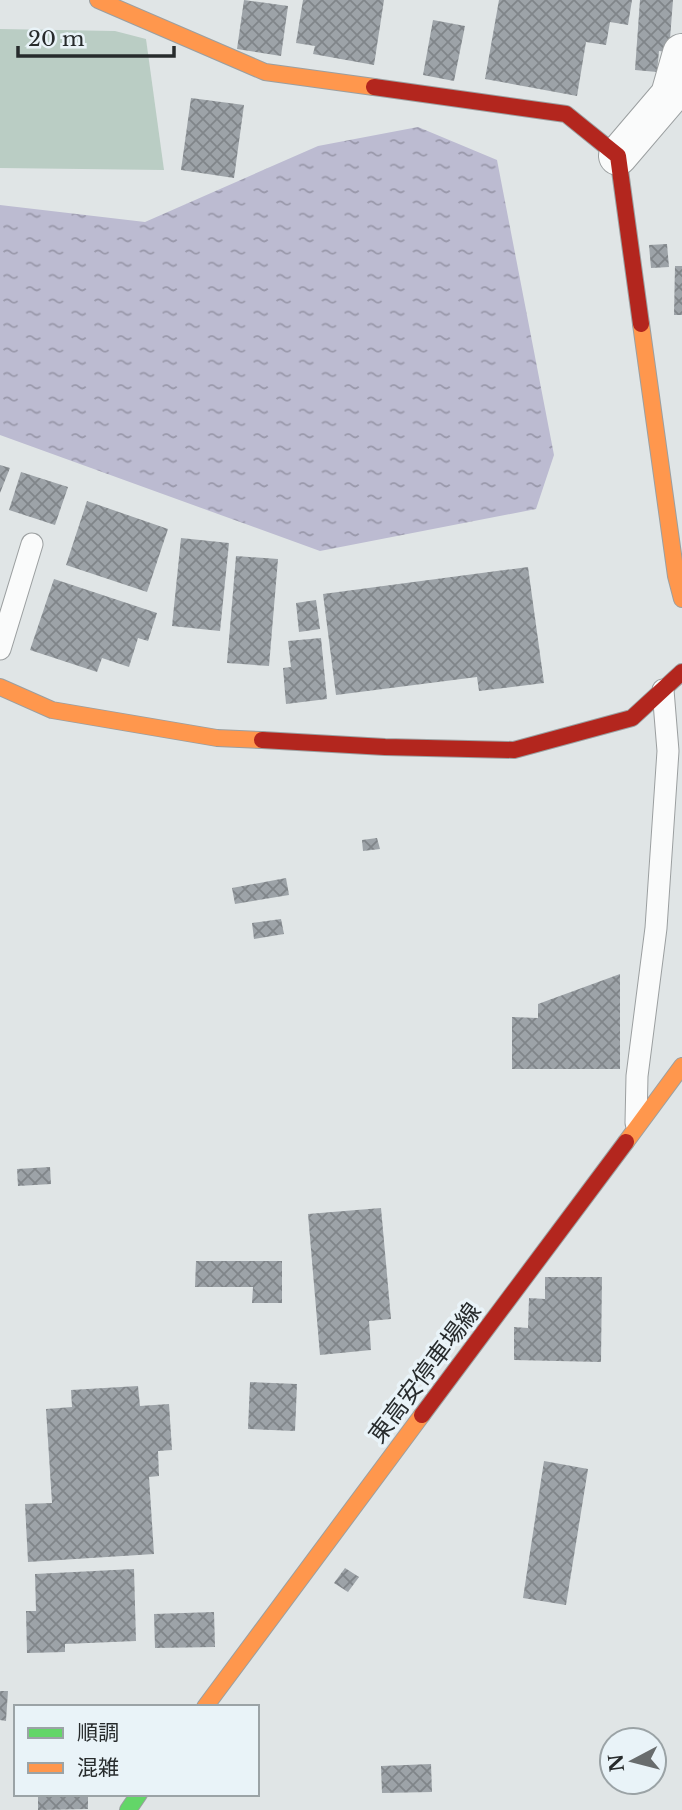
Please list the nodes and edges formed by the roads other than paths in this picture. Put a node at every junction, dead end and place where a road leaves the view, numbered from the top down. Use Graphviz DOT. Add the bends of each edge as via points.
graph roads {
  1 [pos="98,0"];
  2 [pos="682,53"];
  3 [pos="618,156"];
  4 [pos="32,544"];
  5 [pos="682,599"];
  6 [pos="0,649"];
  7 [pos="682,673"];
  8 [pos="0,687"];
  9 [pos="663,690"];
  10 [pos="682,1066"];
  11 [pos="636,1128"];
  12 [pos="206,1705"];
  1 -- 3 [label="street" via="265,72 566,114"];
  2 -- 3 [label="street" via="670,95"];
  3 -- 5 [label="street"];
  4 -- 6 [label="lane"];
  7 -- 9 [label="street"];
  8 -- 9 [label="street" via="51,710 217,738 514,750 632,718"];
  9 -- 11 [label="lane" via="668,751"];
  10 -- 11 [label="street, 東高安停車場線"];
  11 -- 12 [label="street, 東高安停車場線"];
}
